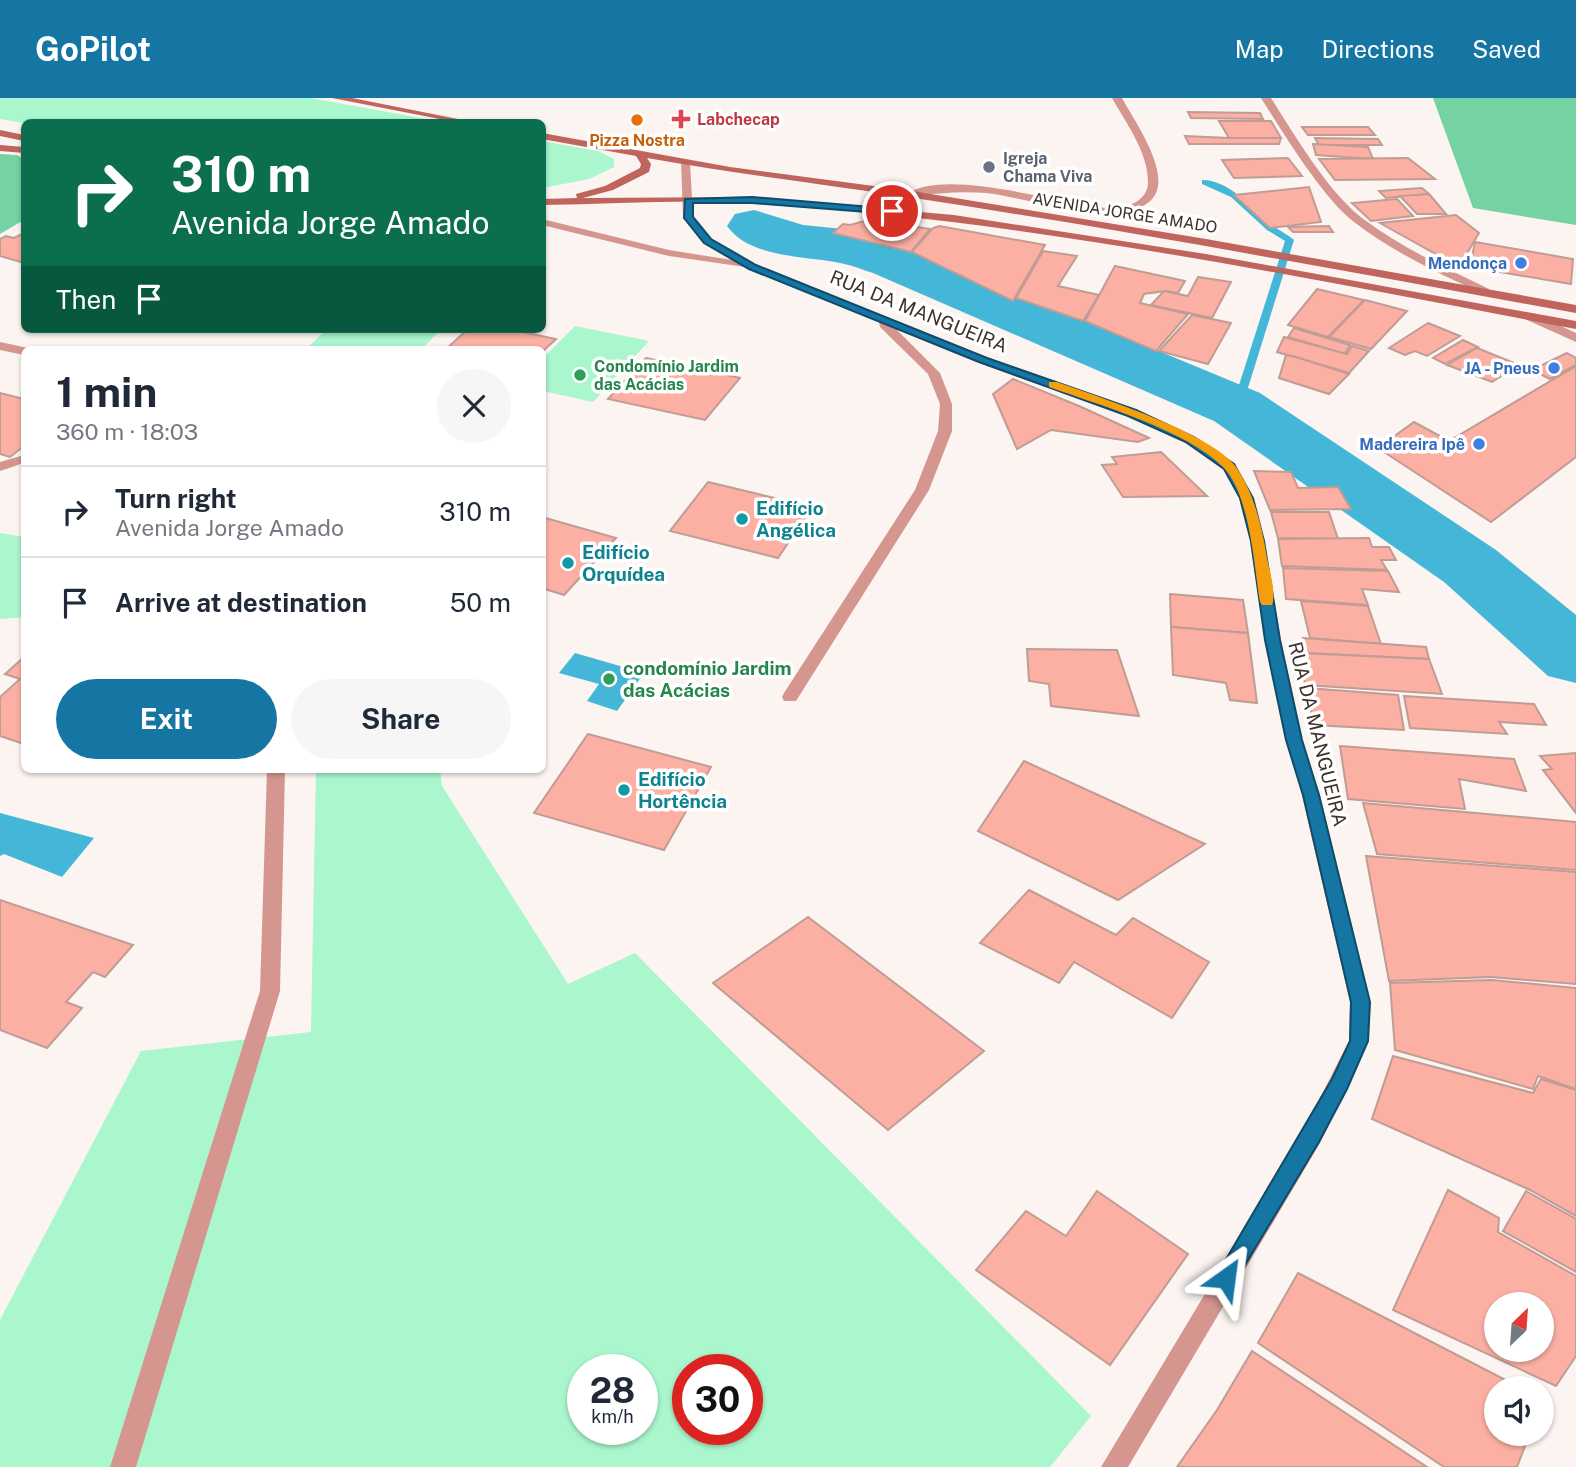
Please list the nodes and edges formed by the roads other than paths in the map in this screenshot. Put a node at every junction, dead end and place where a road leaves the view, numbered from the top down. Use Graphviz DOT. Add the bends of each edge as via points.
graph roads {
  1 [pos="337,98"];
  2 [pos="1117,98"];
  3 [pos="1266,98"];
  4 [pos="452,119"];
  5 [pos="0,133"];
  6 [pos="21,137"];
  7 [pos="546,137"];
  8 [pos="0,148"];
  9 [pos="21,150"];
  10 [pos="640,154"];
  11 [pos="685,162"];
  12 [pos="912,194"];
  13 [pos="688,201"];
  14 [pos="548,202"];
  15 [pos="546,223"];
  16 [pos="752,267"];
  17 [pos="1485,291"];
  18 [pos="1576,309"];
  19 [pos="876,317"];
  20 [pos="1531,317"];
  21 [pos="1576,326"];
  22 [pos="1576,338"];
  23 [pos="0,346"];
  24 [pos="21,350"];
  25 [pos="21,460"];
  26 [pos="0,467"];
  27 [pos="790,697"];
  28 [pos="276,773"];
  29 [pos="123,1467"];
  30 [pos="1114,1467"];
  1 -- 4 [label="main road"];
  2 -- 12 [label="street" via="1156,184 1143,205 1110,211 945,187"];
  3 -- 17 [label="street" via="1294,142 1358,220 1427,263"];
  5 -- 6 [label="main road"];
  7 -- 10 [label="main road, AVENIDA JORGE AMADO"];
  8 -- 9 [label="main road"];
  10 -- 11 [label="main road, AVENIDA JORGE AMADO"];
  10 -- 14 [label="main road" via="645,170 631,179"];
  11 -- 12 [label="main road, AVENIDA JORGE AMADO"];
  11 -- 13 [label="street, RUA DA MANGUEIRA"];
  12 -- 17 [label="main road, AVENIDA JORGE AMADO"];
  13 -- 14 [label="main road, AVENIDA JORGE AMADO"];
  13 -- 16 [label="street, RUA DA MANGUEIRA" via="688,218 707,241"];
  13 -- 20 [label="main road, AVENIDA JORGE AMADO" via="752,200 892,211 1206,257"];
  15 -- 16 [label="street, RUA DA MANGUEIRA" via="669,253"];
  16 -- 19 [label="street, RUA DA MANGUEIRA"];
  17 -- 18 [label="main road, AVENIDA JORGE AMADO"];
  19 -- 27 [label="street" via="933,373 946,404 946,431 922,490"];
  19 -- 30 [label="street, RUA DA MANGUEIRA" via="1132,413 1190,440 1229,467 1246,498 1257,541 1294,740 1360,1002 1359,1041 1318,1125"];
  20 -- 21 [label="main road, AVENIDA JORGE AMADO"];
  20 -- 22 [label="street"];
  23 -- 24 [label="street"];
  25 -- 26 [label="street"];
  28 -- 29 [label="street" via="270,991"];
}
